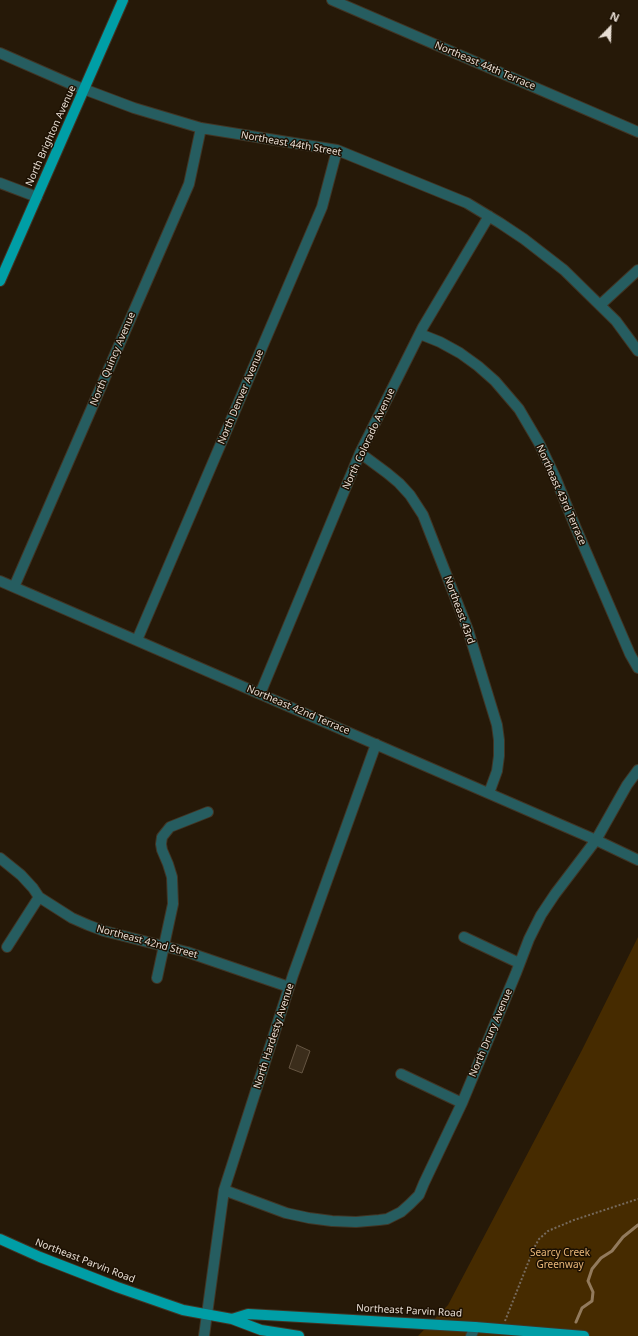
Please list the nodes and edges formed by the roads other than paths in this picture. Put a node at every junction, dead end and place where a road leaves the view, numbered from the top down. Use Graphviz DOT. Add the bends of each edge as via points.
graph roads {
  1 [pos="123,0"];
  2 [pos="332,0"];
  3 [pos="0,53"];
  4 [pos="85,90"];
  5 [pos="201,128"];
  6 [pos="638,132"];
  7 [pos="338,150"];
  8 [pos="0,183"];
  9 [pos="37,197"];
  10 [pos="488,216"];
  11 [pos="638,270"];
  12 [pos="0,281"];
  13 [pos="600,305"];
  14 [pos="420,334"];
  15 [pos="638,351"];
  16 [pos="360,453"];
  17 [pos="0,581"];
  18 [pos="14,587"];
  19 [pos="137,640"];
  20 [pos="638,668"];
  21 [pos="260,694"];
  22 [pos="376,744"];
  23 [pos="638,770"];
  24 [pos="489,793"];
  25 [pos="208,812"];
  26 [pos="596,840"];
  27 [pos="0,858"];
  28 [pos="638,860"];
  29 [pos="39,897"];
  30 [pos="464,937"];
  31 [pos="164,946"];
  32 [pos="6,947"];
  33 [pos="519,963"];
  34 [pos="157,978"];
  35 [pos="289,987"];
  36 [pos="401,1074"];
  37 [pos="462,1103"];
  38 [pos="224,1190"];
  39 [pos="0,1239"];
  40 [pos="207,1314"];
  41 [pos="232,1319"];
  42 [pos="473,1331"];
  43 [pos="497,1332"];
  44 [pos="204,1336"];
  45 [pos="299,1336"];
  46 [pos="584,1336"];
  1 -- 4 [label="main road, North Brighton Avenue"];
  2 -- 6 [label="street, Northeast 44th Terrace"];
  3 -- 4 [label="street, Northeast 44th Street"];
  4 -- 5 [label="street, Northeast 44th Street"];
  4 -- 9 [label="main road, North Brighton Avenue"];
  5 -- 7 [label="street, Northeast 44th Street"];
  5 -- 18 [label="street, North Quincy Avenue" via="189,184"];
  7 -- 10 [label="street, Northeast 44th Street" via="467,203"];
  7 -- 19 [label="street, North Denver Avenue" via="322,207"];
  8 -- 9 [label="street"];
  9 -- 12 [label="main road, North Brighton Avenue"];
  10 -- 13 [label="street, Northeast 44th Street" via="564,270"];
  10 -- 14 [label="street, North Colorado Avenue"];
  11 -- 13 [label="street"];
  13 -- 15 [label="street" via="616,321"];
  14 -- 16 [label="street, North Colorado Avenue"];
  14 -- 20 [label="street, Northeast 43rd Terrace" via="478,366 495,380 519,409 556,479"];
  16 -- 21 [label="street, North Colorado Avenue"];
  16 -- 24 [label="street, Northeast 43rd" via="399,484 423,514 468,630 497,725 499,740 497,771"];
  17 -- 18 [label="street, Northeast 42nd Terrace"];
  18 -- 19 [label="street, Northeast 42nd Terrace"];
  19 -- 21 [label="street, Northeast 42nd Terrace"];
  21 -- 22 [label="street, Northeast 42nd Terrace"];
  22 -- 24 [label="street, Northeast 42nd Terrace"];
  22 -- 35 [label="street, North Hardesty Avenue"];
  23 -- 26 [label="street, North Drury Avenue"];
  24 -- 26 [label="street, Northeast 42nd Terrace"];
  25 -- 31 [label="street" via="170,827 162,838 162,850 170,871 173,891 173,904"];
  26 -- 28 [label="street"];
  26 -- 33 [label="street, North Drury Avenue" via="541,915"];
  27 -- 29 [label="street, Northeast 42nd Street" via="22,876"];
  29 -- 31 [label="street, Northeast 42nd Street" via="88,925"];
  29 -- 32 [label="street"];
  30 -- 33 [label="street"];
  31 -- 34 [label="street"];
  31 -- 35 [label="street, Northeast 42nd Street"];
  33 -- 37 [label="street, North Drury Avenue"];
  35 -- 38 [label="street, North Hardesty Avenue"];
  36 -- 37 [label="street"];
  37 -- 38 [label="street, North Drury Avenue" via="419,1194 400,1212 387,1218 356,1222 309,1218 286,1213"];
  38 -- 40 [label="street, North Hardesty Avenue"];
  39 -- 40 [label="main road, Northeast Parvin Road" via="117,1287 183,1310"];
  40 -- 41 [label="main road, Northeast Parvin Road"];
  40 -- 44 [label="street, North Hardesty Avenue"];
  41 -- 42 [label="main road, Northeast Parvin Road" via="248,1314"];
  41 -- 45 [label="main road, Northeast Parvin Road" via="261,1330"];
  42 -- 43 [label="main road, Northeast Parvin Road"];
  43 -- 46 [label="main road, Northeast Parvin Road"];
}
